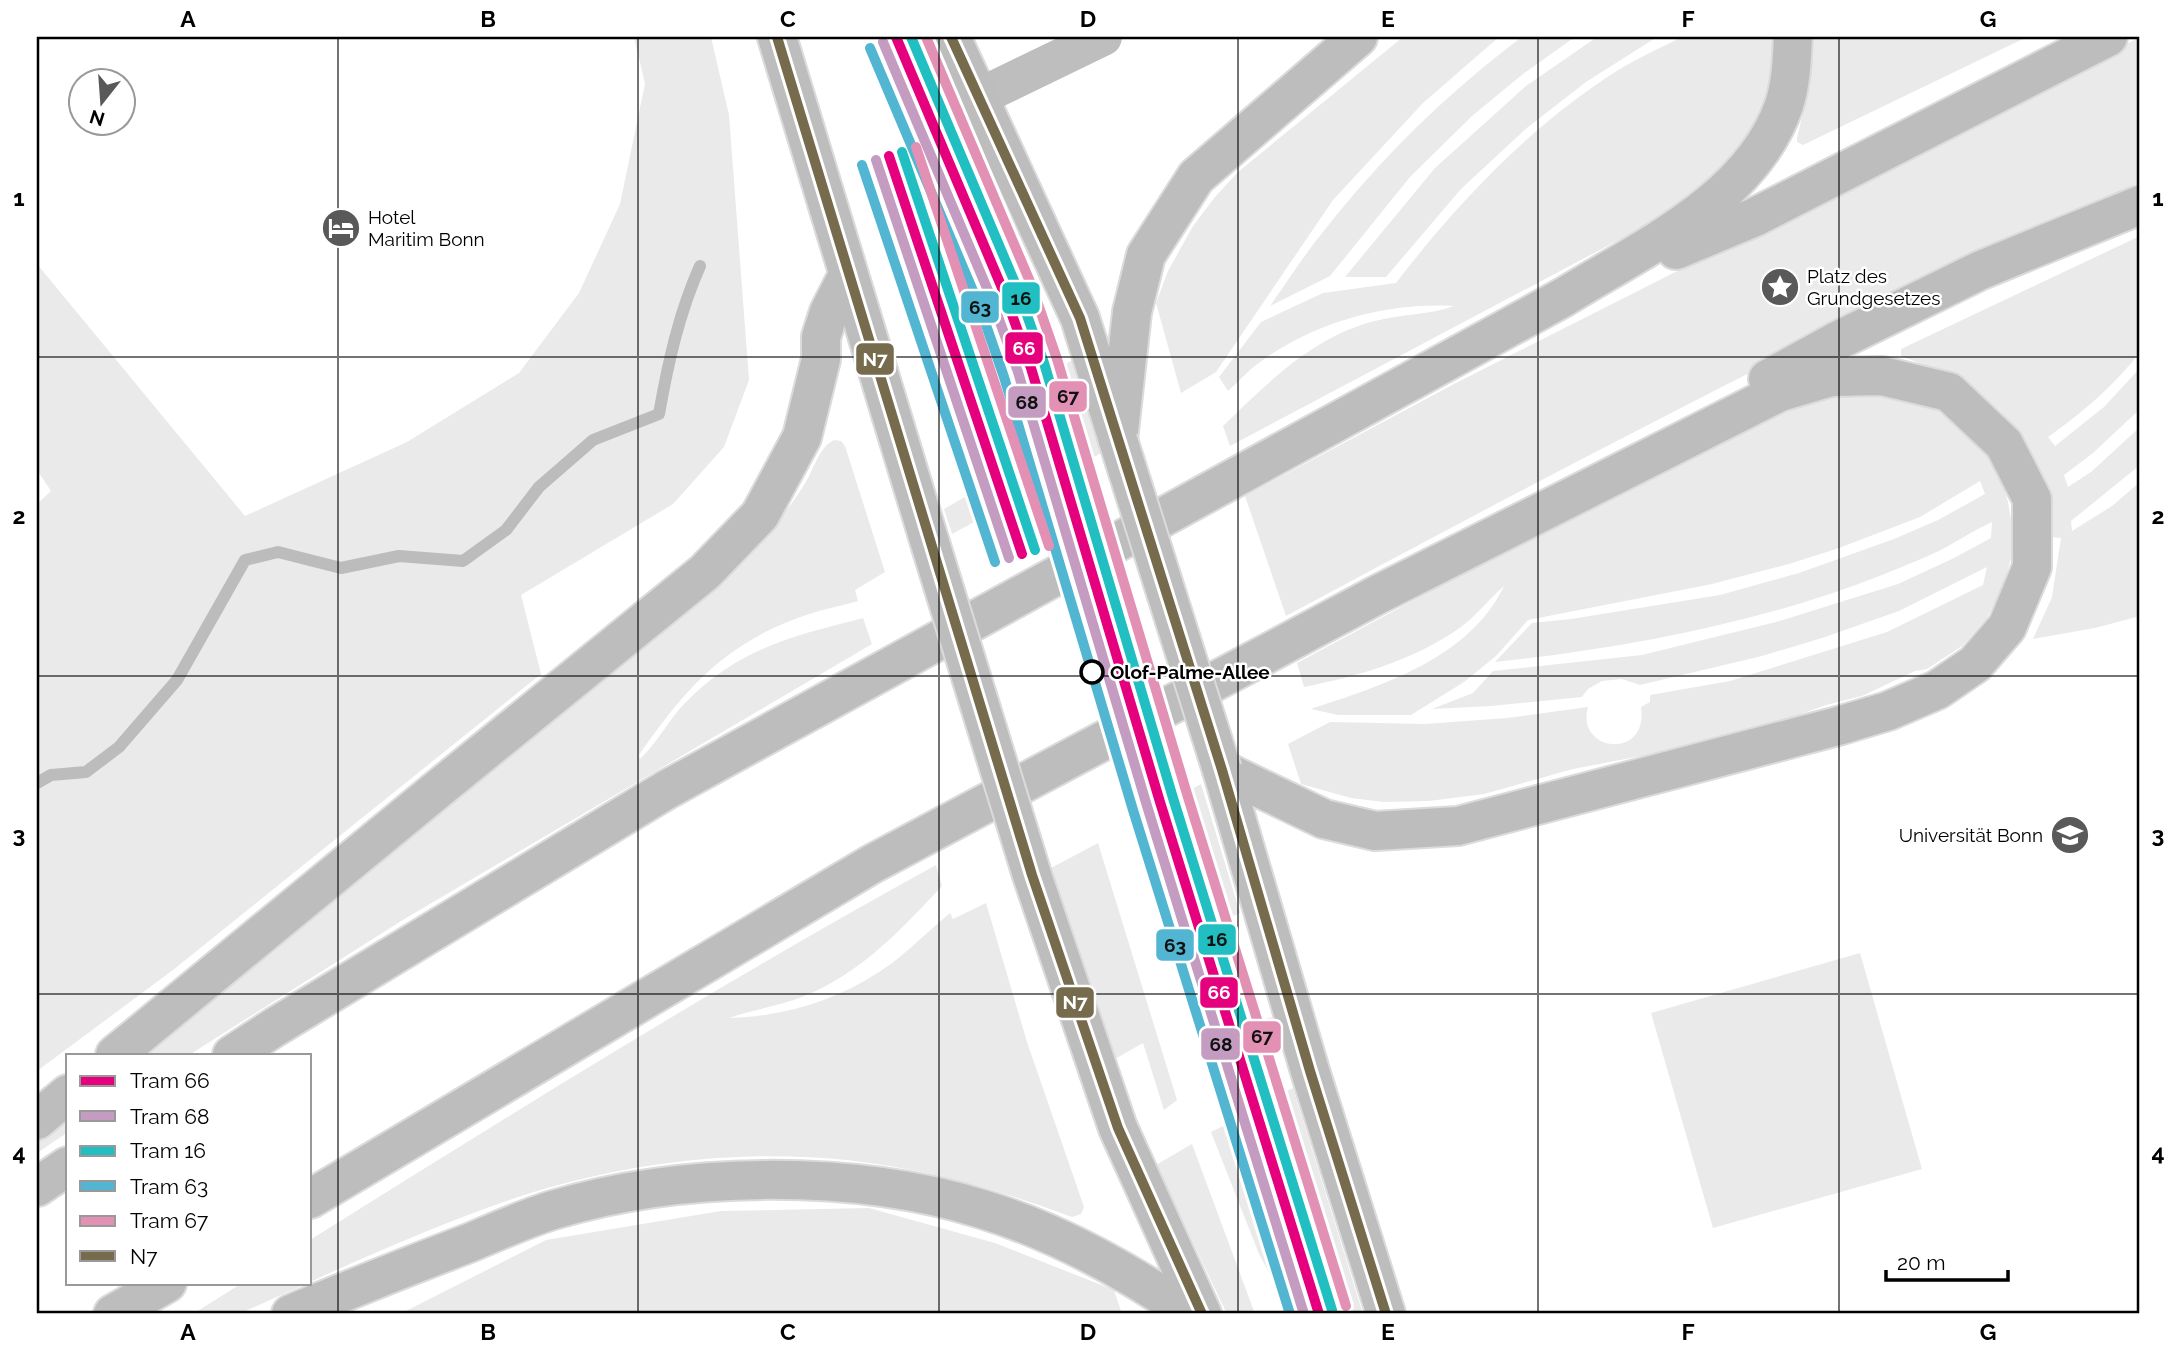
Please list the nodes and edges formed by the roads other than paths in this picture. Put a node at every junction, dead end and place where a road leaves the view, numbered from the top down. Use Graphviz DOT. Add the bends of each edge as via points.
graph roads {
  1 [pos="777,37"];
  2 [pos="951,37"];
  3 [pos="1103,37"];
  4 [pos="1358,37"];
  5 [pos="1793,37"];
  6 [pos="2108,37"];
  7 [pos="979,97"];
  8 [pos="2140,205"];
  9 [pos="848,275"];
  10 [pos="1564,298"];
  11 [pos="1118,440"];
  12 [pos="1558,502"];
  13 [pos="1222,769"];
  14 [pos="117,1054"];
  15 [pos="234,1054"];
  16 [pos="66,1096"];
  17 [pos="37,1120"];
  18 [pos="66,1167"];
  19 [pos="37,1187"];
  20 [pos="312,1198"];
  21 [pos="165,1284"];
  22 [pos="113,1314"];
  23 [pos="291,1314"];
  24 [pos="1190,1314"];
  25 [pos="1202,1314"];
  26 [pos="1386,1314"];
  1 -- 9 [label="main road"];
  2 -- 7 [label="main road"];
  3 -- 7 [label="street"];
  4 -- 11 [label="main road" via="1196,177 1146,255 1132,312"];
  5 -- 10 [label="main road" via="1785,104 1752,163 1707,209"];
  6 -- 10 [label="main road" via="1755,216"];
  7 -- 11 [label="main road" via="1080,318"];
  8 -- 12 [label="main road" via="1981,271 1839,340"];
  9 -- 14 [label="main road" via="821,337 821,359 802,437 760,515 705,572"];
  9 -- 25 [label="main road, bridge" via="1032,875 1118,1128"];
  10 -- 15 [label="main road" via="666,790"];
  11 -- 13 [label="main road, bridge"];
  12 -- 13 [label="main road" via="1780,392 1831,377 1882,376 1949,392 2004,444 2032,499 2032,567 2007,627 1975,664 1937,690 1838,726 1471,823 1375,831 1324,819"];
  12 -- 20 [label="main road" via="872,864"];
  13 -- 26 [label="main road"];
  16 -- 17 [label="main road"];
  18 -- 19 [label="main road"];
  21 -- 22 [label="main road"];
  23 -- 24 [label="main road" via="552,1210 643,1190 706,1182 776,1181 914,1193 983,1209 1085,1251"];
}
